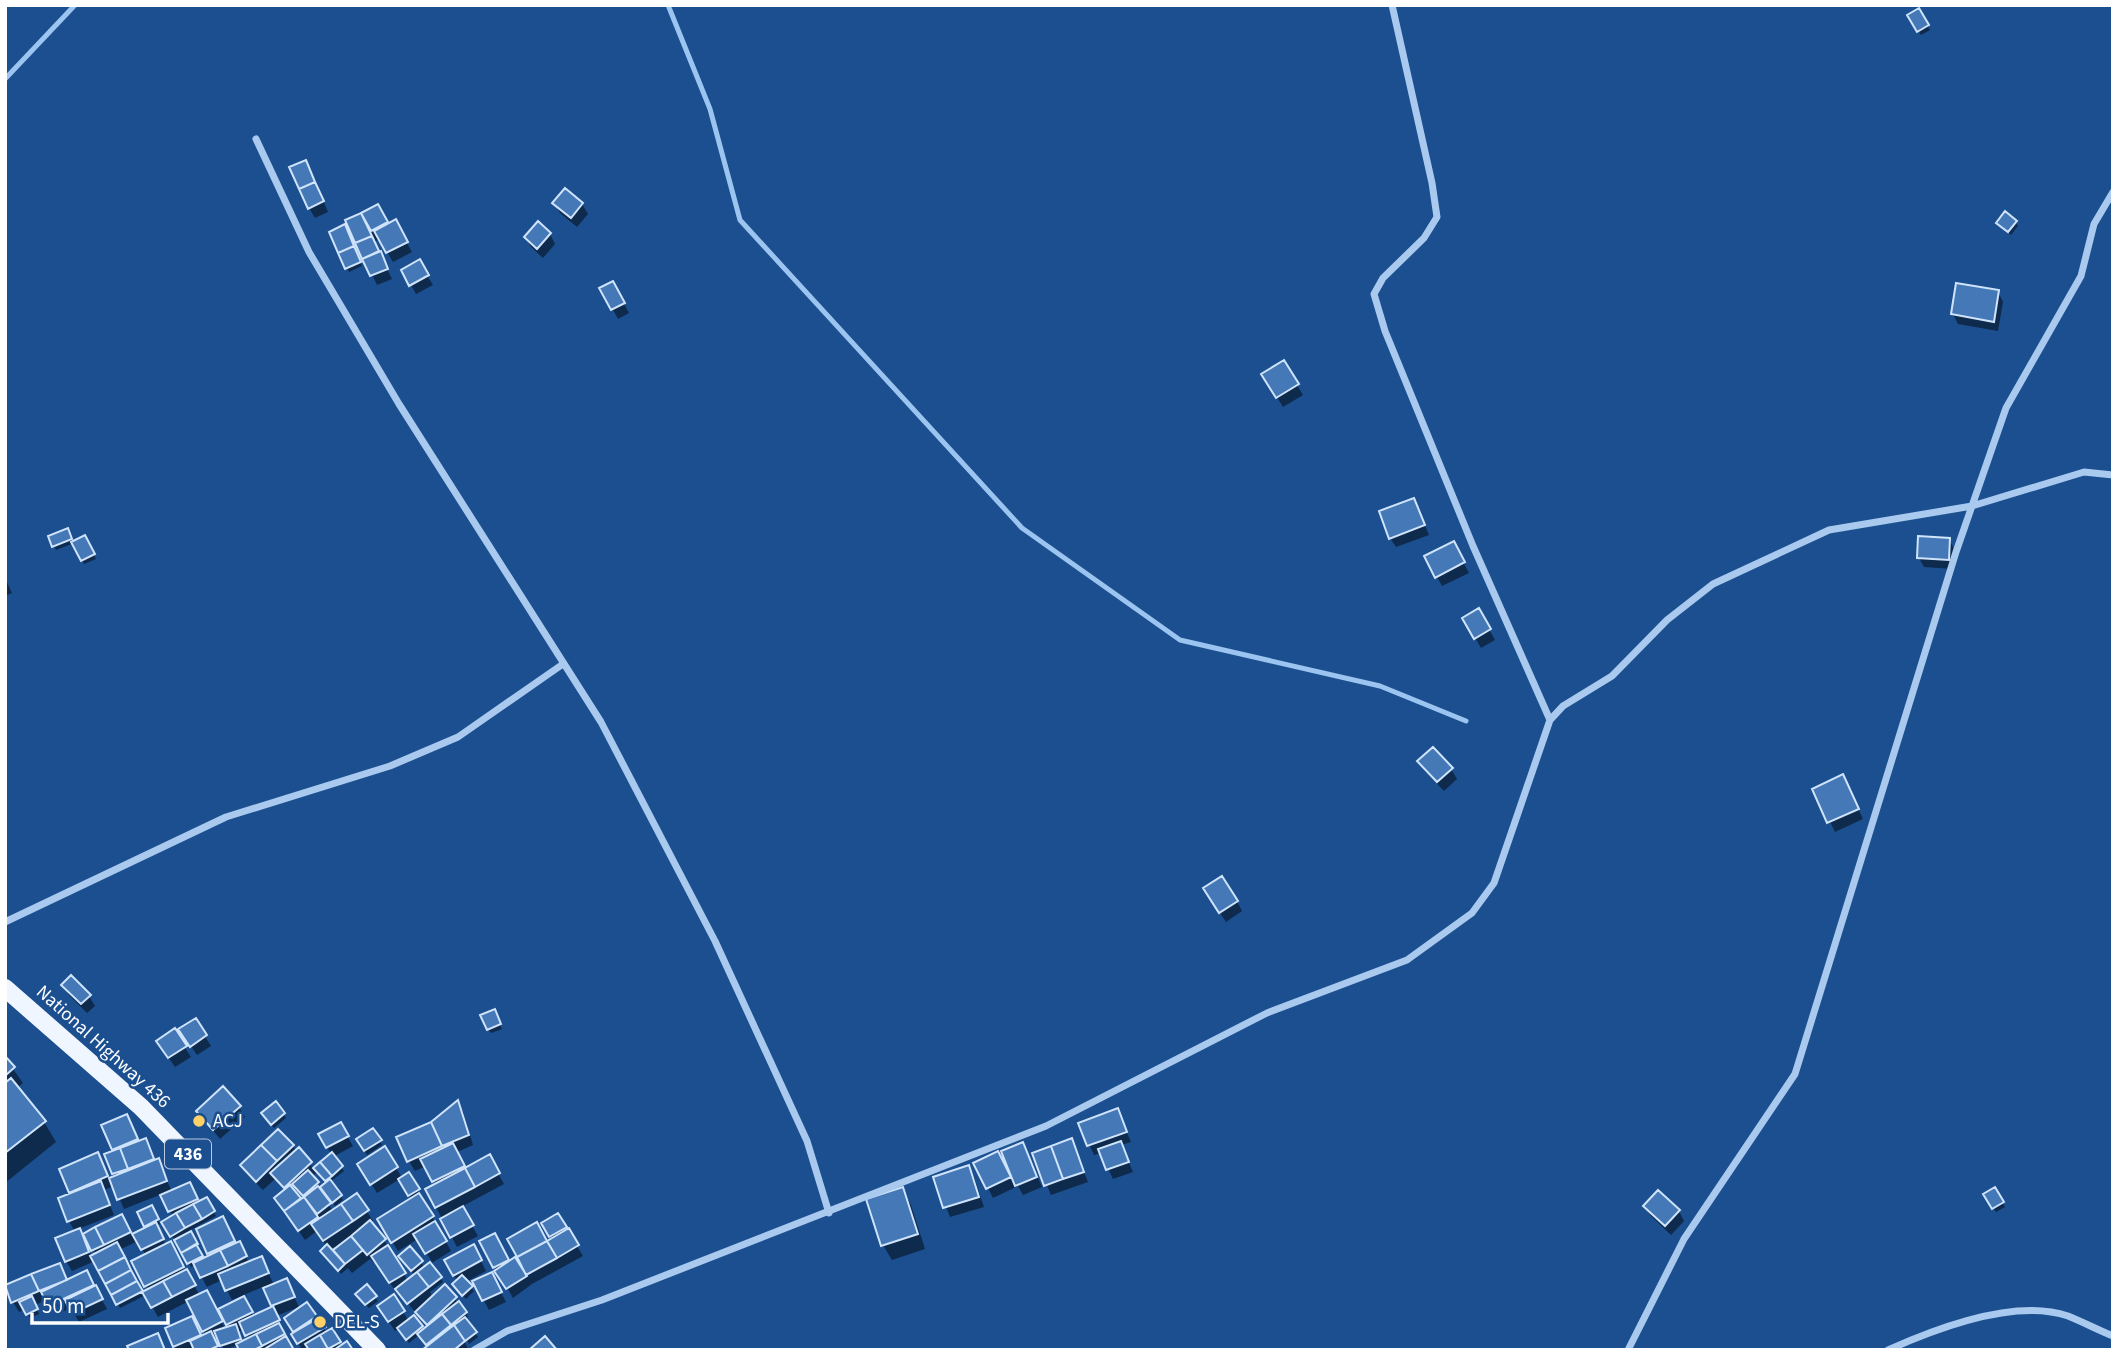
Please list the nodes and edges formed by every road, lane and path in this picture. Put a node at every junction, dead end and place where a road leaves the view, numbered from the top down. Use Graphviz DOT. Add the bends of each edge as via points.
graph roads {
  1 [pos="1392,5"];
  2 [pos="256,139"];
  3 [pos="2113,192"];
  4 [pos="2112,474"];
  5 [pos="1972,506"];
  6 [pos="563,664"];
  7 [pos="1550,720"];
  8 [pos="5,922"];
  9 [pos="5,988"];
  10 [pos="829,1213"];
  11 [pos="2113,1336"];
  12 [pos="377,1350"];
  13 [pos="474,1350"];
  14 [pos="1628,1350"];
  15 [pos="1888,1350"];
  1 -- 7 [label="street" via="1437,216 1424,238 1383,278 1374,295 1467,533"];
  2 -- 6 [label="street" via="309,252"];
  3 -- 5 [label="street" via="2094,224 2081,275 2006,408"];
  4 -- 5 [label="street" via="2084,472"];
  5 -- 7 [label="street" via="1829,530 1713,584 1667,620 1612,676 1563,706"];
  5 -- 14 [label="street" via="1795,1074 1684,1239"];
  6 -- 8 [label="street" via="458,737 390,766 226,817"];
  6 -- 10 [label="street" via="601,722 715,941 807,1141"];
  7 -- 10 [label="street" via="1494,883 1472,913 1407,960 1267,1013 1046,1126"];
  9 -- 12 [label="main road, National Highway 436 / 436" via="141,1107"];
  10 -- 13 [label="street" via="602,1300 507,1331"];
  11 -- 15 [label="street" via="2066,1315 2017,1310 1934,1330"];
}
